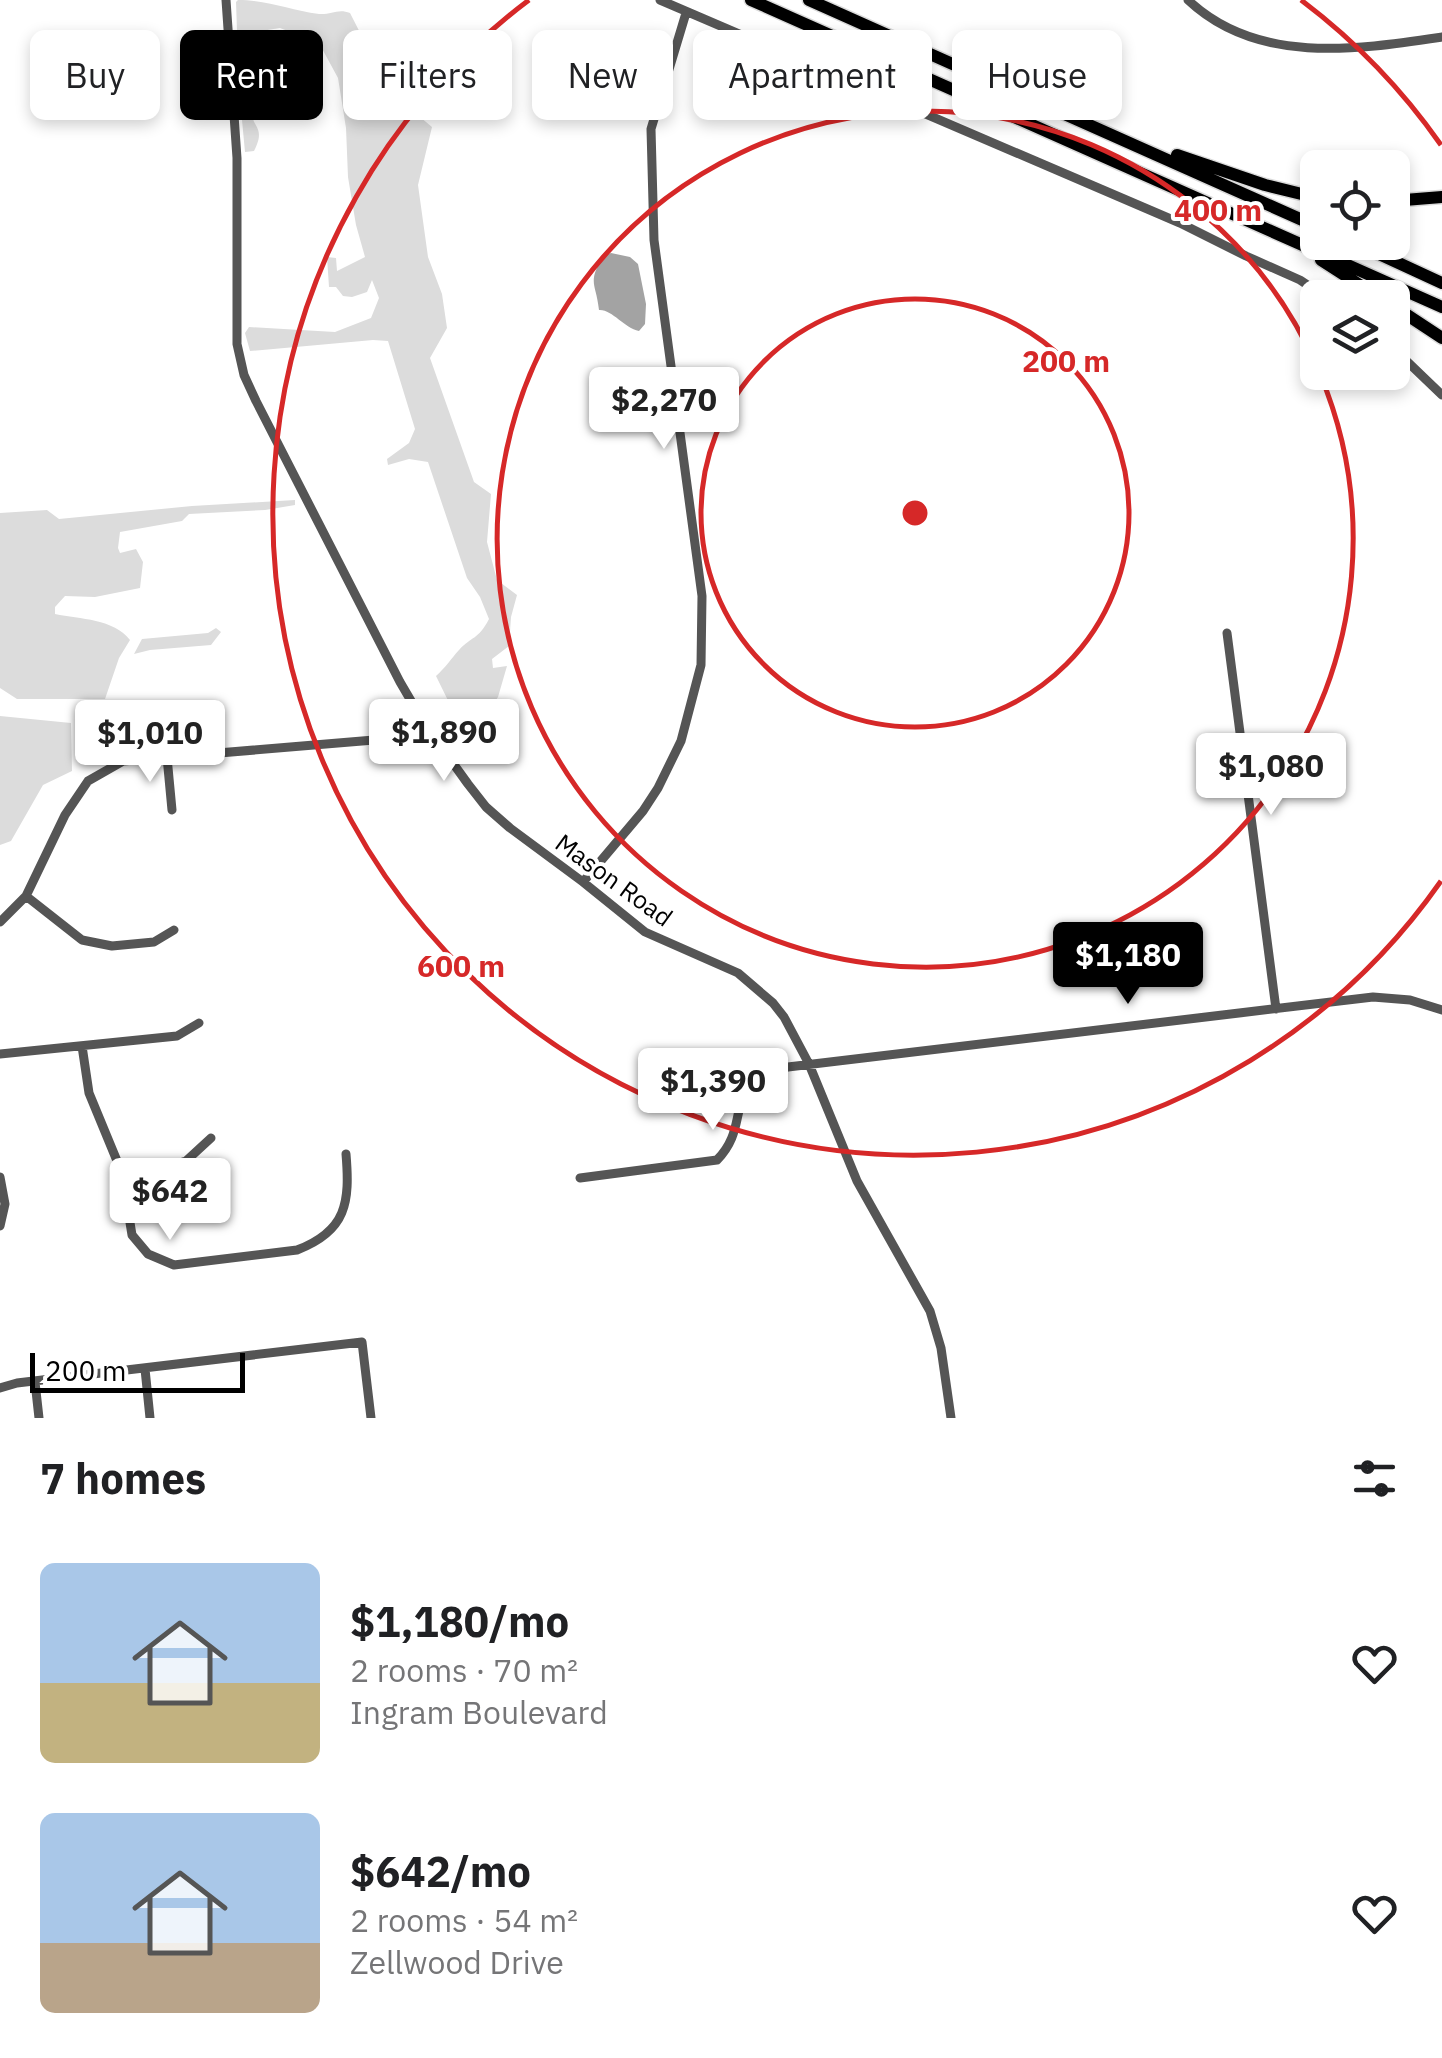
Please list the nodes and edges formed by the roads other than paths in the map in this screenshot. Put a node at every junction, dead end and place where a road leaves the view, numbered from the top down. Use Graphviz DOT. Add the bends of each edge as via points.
graph roads {
  1 [pos="226,0"];
  2 [pos="660,0"];
  3 [pos="750,0"];
  4 [pos="808,0"];
  5 [pos="1188,0"];
  6 [pos="686,13"];
  7 [pos="1442,37"];
  8 [pos="1104,131"];
  9 [pos="1300,194"];
  10 [pos="1442,197"];
  11 [pos="1410,200"];
  12 [pos="1300,219"];
  13 [pos="1281,235"];
  14 [pos="1392,260"];
  15 [pos="1300,280"];
  16 [pos="1352,280"];
  17 [pos="1442,282"];
  18 [pos="1442,307"];
  19 [pos="1410,317"];
  20 [pos="1442,338"];
  21 [pos="1410,364"];
  22 [pos="1442,395"];
  23 [pos="1227,633"];
  24 [pos="424,723"];
  25 [pos="167,757"];
  26 [pos="172,810"];
  27 [pos="583,882"];
  28 [pos="26,896"];
  29 [pos="0,922"];
  30 [pos="174,930"];
  31 [pos="1276,1009"];
  32 [pos="1442,1010"];
  33 [pos="200,1024"];
  34 [pos="82,1046"];
  35 [pos="0,1054"];
  36 [pos="809,1064"];
  37 [pos="211,1138"];
  38 [pos="346,1154"];
  39 [pos="122,1173"];
  40 [pos="0,1177"];
  41 [pos="580,1178"];
  42 [pos="0,1226"];
  43 [pos="145,1369"];
  44 [pos="34,1382"];
  45 [pos="0,1388"];
  46 [pos="39,1418"];
  47 [pos="150,1418"];
  48 [pos="371,1418"];
  49 [pos="950,1418"];
  1 -- 24 [label="street, Mason Road" via="237,344 244,375"];
  2 -- 6 [label="street"];
  3 -- 13 [label="highway"];
  4 -- 8 [label="highway"];
  5 -- 7 [label="street" via="1236,34 1274,44 1372,46"];
  6 -- 15 [label="street"];
  6 -- 27 [label="street" via="652,126 654,240 702,596 702,652 690,714 664,778"];
  8 -- 9 [label="highway"];
  8 -- 12 [label="highway"];
  10 -- 11 [label="highway"];
  13 -- 16 [label="highway"];
  13 -- 18 [label="highway"];
  14 -- 17 [label="highway"];
  19 -- 20 [label="highway"];
  21 -- 22 [label="street"];
  23 -- 31 [label="street"];
  24 -- 25 [label="street" via="393,738"];
  24 -- 27 [label="street, Mason Road" via="486,806"];
  25 -- 26 [label="street"];
  25 -- 28 [label="street" via="122,761 88,781"];
  27 -- 36 [label="street, Mason Road" via="645,932 755,986 784,1017"];
  28 -- 29 [label="street"];
  28 -- 30 [label="street" via="82,940 112,946 154,942"];
  31 -- 32 [label="street" via="1395,997"];
  31 -- 36 [label="street"];
  33 -- 34 [label="street" via="177,1036"];
  34 -- 35 [label="street"];
  34 -- 39 [label="street" via="89,1093"];
  36 -- 41 [label="street" via="772,1072 748,1088 730,1144 717,1160"];
  36 -- 49 [label="street, Mason Road" via="857,1182 930,1311"];
  37 -- 39 [label="street" via="186,1161"];
  38 -- 39 [label="street" via="346,1204 315,1244 174,1265 148,1254 132,1235"];
  40 -- 42 [label="street"];
  43 -- 44 [label="street"];
  43 -- 47 [label="street"];
  43 -- 48 [label="street" via="362,1342"];
  44 -- 45 [label="street"];
  44 -- 46 [label="street"];
}
